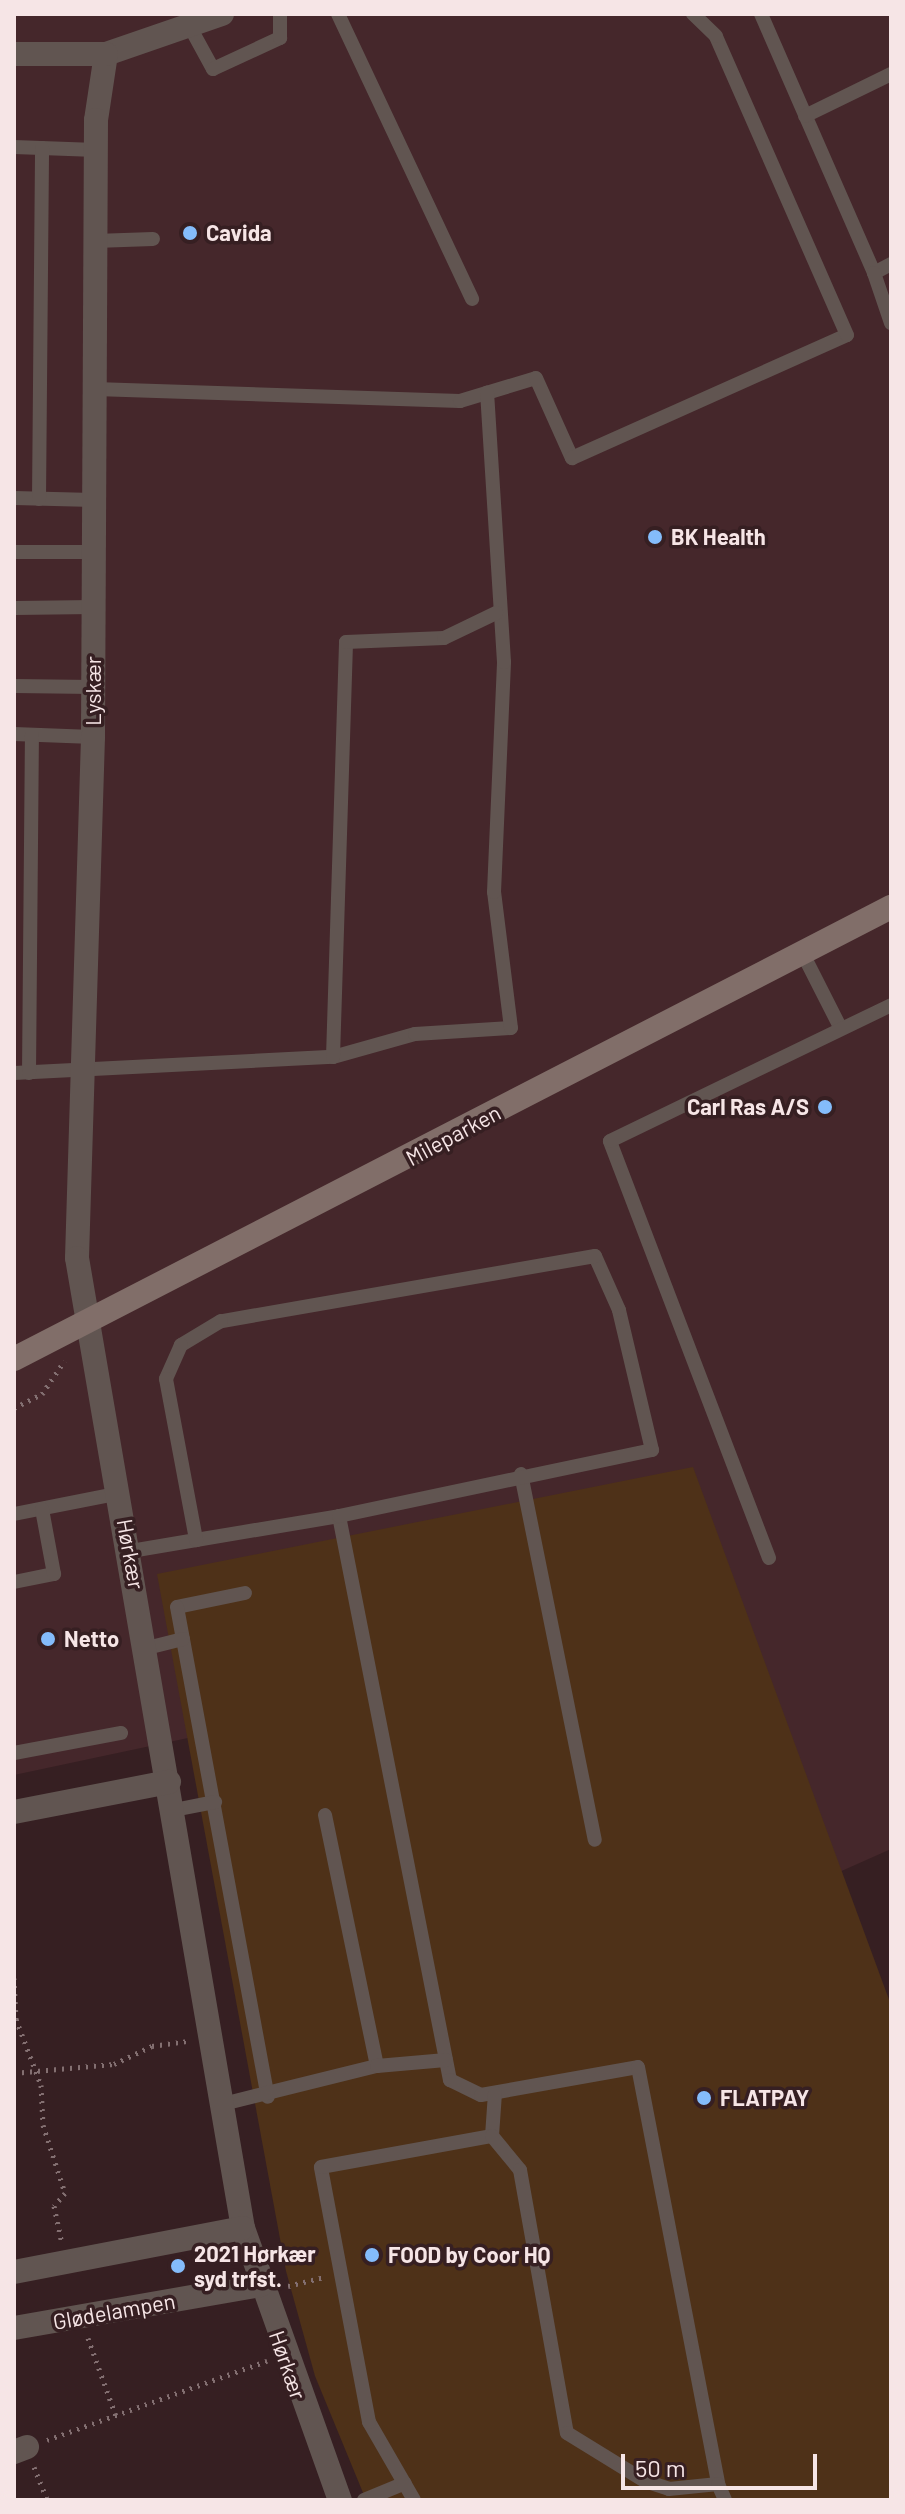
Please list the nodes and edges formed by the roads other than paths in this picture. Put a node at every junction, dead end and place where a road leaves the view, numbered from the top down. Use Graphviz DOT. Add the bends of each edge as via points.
graph roads {
  1 [pos="222,14"];
  2 [pos="280,14"];
  3 [pos="338,14"];
  4 [pos="761,14"];
  5 [pos="698,15"];
  6 [pos="190,27"];
  7 [pos="14,54"];
  8 [pos="106,54"];
  9 [pos="891,74"];
  10 [pos="805,116"];
  11 [pos="14,147"];
  12 [pos="42,148"];
  13 [pos="96,150"];
  14 [pos="153,239"];
  15 [pos="95,241"];
  16 [pos="891,264"];
  17 [pos="874,273"];
  18 [pos="472,299"];
  19 [pos="891,323"];
  20 [pos="95,389"];
  21 [pos="487,393"];
  22 [pos="14,498"];
  23 [pos="39,499"];
  24 [pos="94,500"];
  25 [pos="14,552"];
  26 [pos="94,552"];
  27 [pos="93,607"];
  28 [pos="15,608"];
  29 [pos="496,613"];
  30 [pos="14,686"];
  31 [pos="93,687"];
  32 [pos="14,734"];
  33 [pos="32,735"];
  34 [pos="93,737"];
  35 [pos="891,907"];
  36 [pos="803,954"];
  37 [pos="891,1005"];
  38 [pos="840,1027"];
  39 [pos="333,1057"];
  40 [pos="78,1070"];
  41 [pos="22,1073"];
  42 [pos="87,1327"];
  43 [pos="14,1359"];
  44 [pos="521,1474"];
  45 [pos="120,1493"];
  46 [pos="42,1509"];
  47 [pos="14,1514"];
  48 [pos="339,1516"];
  49 [pos="196,1540"];
  50 [pos="131,1551"];
  51 [pos="769,1558"];
  52 [pos="14,1582"];
  53 [pos="245,1593"];
  54 [pos="183,1639"];
  55 [pos="147,1648"];
  56 [pos="121,1733"];
  57 [pos="14,1753"];
  58 [pos="169,1782"];
  59 [pos="215,1802"];
  60 [pos="174,1810"];
  61 [pos="14,1812"];
  62 [pos="325,1815"];
  63 [pos="595,1840"];
  64 [pos="446,2060"];
  65 [pos="377,2066"];
  66 [pos="495,2093"];
  67 [pos="268,2097"];
  68 [pos="223,2104"];
  69 [pos="492,2136"];
  70 [pos="243,2228"];
  71 [pos="14,2272"];
  72 [pos="262,2288"];
  73 [pos="14,2328"];
  74 [pos="405,2483"];
  75 [pos="718,2484"];
  76 [pos="340,2500"];
  77 [pos="364,2500"];
  78 [pos="414,2500"];
  79 [pos="725,2500"];
  1 -- 6 [label="street"];
  2 -- 6 [label="lane" via="280,38 213,69"];
  3 -- 18 [label="lane"];
  4 -- 10 [label="lane"];
  5 -- 21 [label="lane" via="716,36 847,335 572,458 536,378"];
  6 -- 8 [label="street"];
  7 -- 8 [label="street"];
  8 -- 13 [label="street, Lyskær"];
  9 -- 10 [label="lane"];
  10 -- 17 [label="lane"];
  11 -- 12 [label="lane"];
  12 -- 13 [label="lane"];
  12 -- 23 [label="lane"];
  13 -- 15 [label="street, Lyskær"];
  14 -- 15 [label="lane"];
  15 -- 20 [label="street, Lyskær"];
  16 -- 17 [label="lane"];
  17 -- 19 [label="lane"];
  20 -- 21 [label="lane" via="460,401"];
  20 -- 24 [label="street, Lyskær"];
  21 -- 29 [label="lane"];
  22 -- 23 [label="lane"];
  23 -- 24 [label="lane"];
  24 -- 26 [label="street, Lyskær"];
  25 -- 26 [label="lane"];
  26 -- 27 [label="street, Lyskær"];
  27 -- 28 [label="lane"];
  27 -- 31 [label="street, Lyskær"];
  29 -- 39 [label="lane" via="444,638 346,642"];
  29 -- 39 [label="lane" via="504,662 494,892 511,1028 415,1034"];
  30 -- 31 [label="lane"];
  31 -- 34 [label="street, Lyskær"];
  32 -- 33 [label="lane"];
  33 -- 34 [label="lane"];
  33 -- 41 [label="lane"];
  34 -- 40 [label="street, Lyskær"];
  35 -- 36 [label="street, Mileparken"];
  36 -- 38 [label="lane"];
  36 -- 42 [label="street, Mileparken"];
  37 -- 38 [label="lane"];
  38 -- 51 [label="lane" via="610,1141"];
  39 -- 40 [label="lane"];
  40 -- 41 [label="lane"];
  40 -- 42 [label="street, Lyskær" via="77,1258"];
  42 -- 43 [label="street, Mileparken"];
  42 -- 45 [label="street, Hørkær"];
  44 -- 48 [label="lane"];
  44 -- 49 [label="lane" via="652,1450 619,1310 595,1256 221,1321 181,1345 166,1379"];
  44 -- 63 [label="lane"];
  45 -- 46 [label="lane"];
  45 -- 50 [label="street, Hørkær"];
  46 -- 47 [label="lane"];
  46 -- 52 [label="lane" via="54,1574"];
  48 -- 49 [label="lane"];
  48 -- 64 [label="lane"];
  49 -- 50 [label="lane"];
  50 -- 55 [label="street, Hørkær"];
  53 -- 54 [label="lane" via="177,1607"];
  54 -- 55 [label="lane"];
  54 -- 59 [label="lane"];
  55 -- 58 [label="street, Hørkær"];
  56 -- 57 [label="lane"];
  58 -- 60 [label="street, Hørkær"];
  58 -- 61 [label="street"];
  59 -- 60 [label="lane"];
  59 -- 67 [label="lane"];
  60 -- 68 [label="street, Hørkær"];
  62 -- 65 [label="lane"];
  64 -- 65 [label="lane"];
  64 -- 66 [label="lane" via="450,2080 481,2095"];
  65 -- 67 [label="lane"];
  66 -- 69 [label="lane"];
  66 -- 75 [label="lane" via="638,2067"];
  67 -- 68 [label="lane"];
  68 -- 70 [label="street, Hørkær"];
  69 -- 74 [label="lane" via="321,2167 369,2422"];
  69 -- 75 [label="lane" via="520,2170 567,2433 645,2481 669,2489"];
  70 -- 71 [label="street"];
  70 -- 72 [label="street, Hørkær"];
  72 -- 73 [label="street, Glødelampen"];
  72 -- 76 [label="street, Hørkær"];
  74 -- 77 [label="lane"];
  74 -- 78 [label="lane"];
  75 -- 79 [label="lane"];
}
